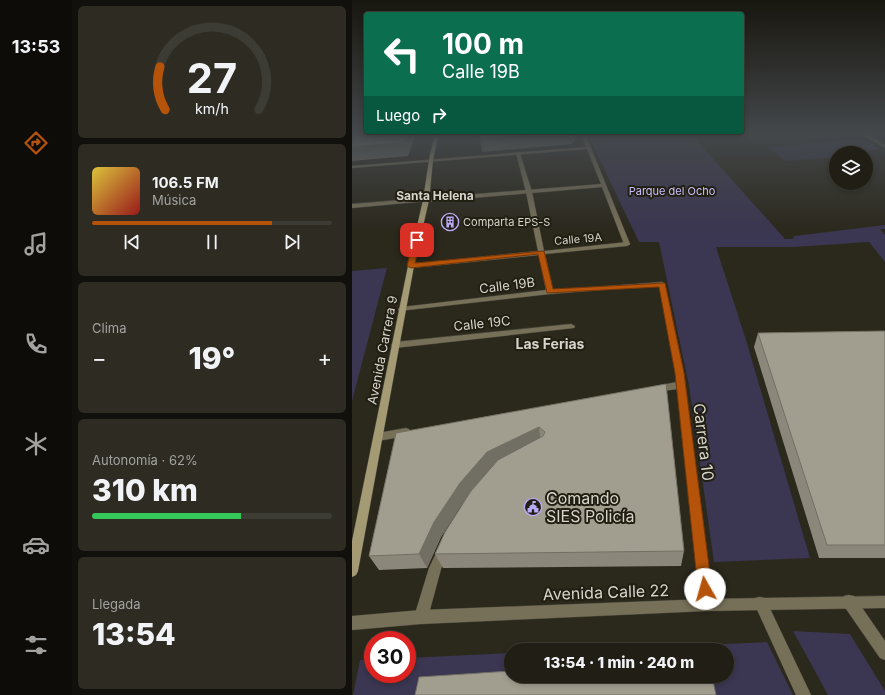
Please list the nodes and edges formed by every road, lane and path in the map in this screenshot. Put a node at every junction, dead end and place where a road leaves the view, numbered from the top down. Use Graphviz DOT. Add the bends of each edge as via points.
graph roads {
  1 [pos="370,165"];
  2 [pos="430,165"];
  3 [pos="522,165"];
  4 [pos="595,165"];
  5 [pos="353,167"];
  6 [pos="352,172"];
  7 [pos="603,185"];
  8 [pos="530,192"];
  9 [pos="426,200"];
  10 [pos="352,206"];
  11 [pos="541,252"];
  12 [pos="411,266"];
  13 [pos="662,284"];
  14 [pos="550,292"];
  15 [pos="402,309"];
  16 [pos="571,326"];
  17 [pos="395,345"];
  18 [pos="680,385"];
  19 [pos="649,391"];
  20 [pos="416,430"];
  21 [pos="378,437"];
  22 [pos="446,542"];
  23 [pos="352,571"];
  24 [pos="849,602"];
  25 [pos="885,602"];
  26 [pos="760,603"];
  27 [pos="707,605"];
  28 [pos="421,617"];
  29 [pos="352,623"];
  30 [pos="885,653"];
  31 [pos="804,695"];
  1 -- 5 [label="street"];
  2 -- 9 [label="main road, Avenida Carrera 9"];
  3 -- 8 [label="street"];
  4 -- 7 [label="street"];
  5 -- 6 [label="street"];
  7 -- 8 [label="street"];
  7 -- 11 [label="street, Calle 19A" via="627,244"];
  8 -- 9 [label="street"];
  8 -- 11 [label="street"];
  9 -- 10 [label="street"];
  9 -- 12 [label="main road, Avenida Carrera 9"];
  11 -- 12 [label="street, Calle 19A"];
  11 -- 14 [label="street"];
  12 -- 15 [label="main road, Avenida Carrera 9"];
  13 -- 14 [label="street, Calle 19B"];
  13 -- 18 [label="street, Carrera 10" via="680,373"];
  14 -- 15 [label="street, Calle 19B"];
  15 -- 17 [label="main road, Avenida Carrera 9"];
  16 -- 17 [label="street, Calle 19C"];
  17 -- 21 [label="main road, Avenida Carrera 9"];
  18 -- 19 [label="street"];
  18 -- 27 [label="street, Carrera 10"];
  20 -- 21 [label="street"];
  21 -- 23 [label="main road, Avenida Carrera 9"];
  22 -- 28 [label="street" via="435,568"];
  24 -- 25 [label="street, Avenida Calle 22"];
  24 -- 26 [label="street, Avenida Calle 22"];
  24 -- 30 [label="street"];
  26 -- 27 [label="street, Avenida Calle 22"];
  26 -- 31 [label="street"];
  27 -- 28 [label="street, Avenida Calle 22"];
  28 -- 29 [label="street, Avenida Calle 22"];
}
